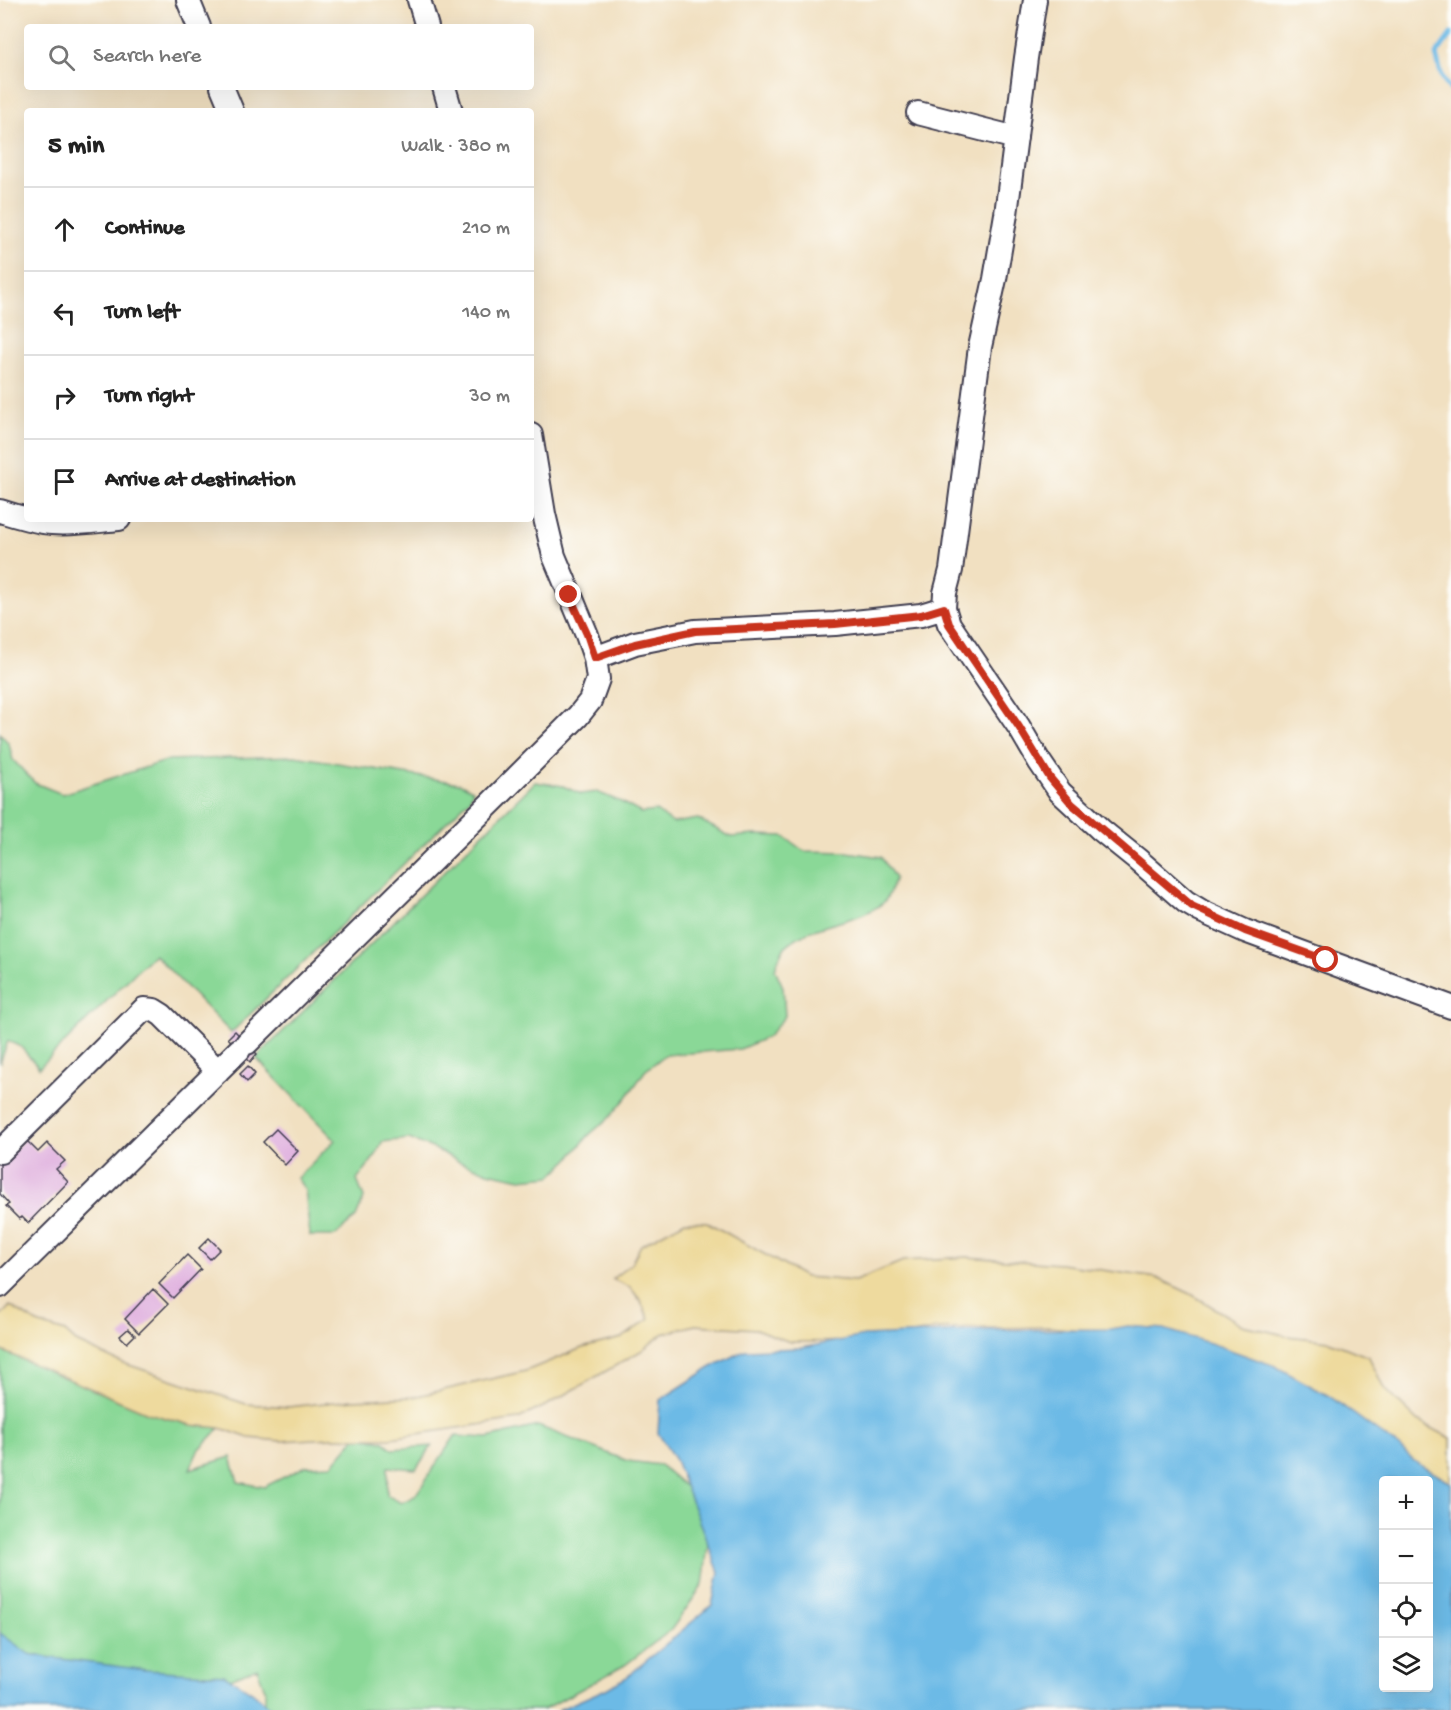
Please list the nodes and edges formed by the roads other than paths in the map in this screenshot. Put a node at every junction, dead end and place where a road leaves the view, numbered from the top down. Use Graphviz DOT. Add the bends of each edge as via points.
graph roads {
  1 [pos="188,0"];
  2 [pos="419,0"];
  3 [pos="1035,0"];
  4 [pos="198,24"];
  5 [pos="426,24"];
  6 [pos="223,90"];
  7 [pos="445,90"];
  8 [pos="231,108"];
  9 [pos="450,108"];
  10 [pos="918,113"];
  11 [pos="1016,138"];
  12 [pos="534,455"];
  13 [pos="0,511"];
  14 [pos="24,518"];
  15 [pos="42,522"];
  16 [pos="87,522"];
  17 [pos="944,608"];
  18 [pos="595,658"];
  19 [pos="1451,1007"];
  20 [pos="218,1071"];
  21 [pos="0,1152"];
  22 [pos="0,1286"];
  1 -- 4 [label="street"];
  2 -- 5 [label="street"];
  3 -- 11 [label="street"];
  6 -- 8 [label="street"];
  7 -- 9 [label="street"];
  10 -- 11 [label="street"];
  11 -- 17 [label="street"];
  12 -- 18 [label="street" via="554,556"];
  13 -- 14 [label="street"];
  15 -- 16 [label="street"];
  17 -- 18 [label="street" via="921,615 835,624 695,631 635,644"];
  17 -- 19 [label="street" via="949,624 1060,792 1186,902 1245,931"];
  18 -- 20 [label="street" via="598,679 590,701 578,716"];
  20 -- 21 [label="street" via="162,1015 144,1009"];
  20 -- 22 [label="street"];
}
